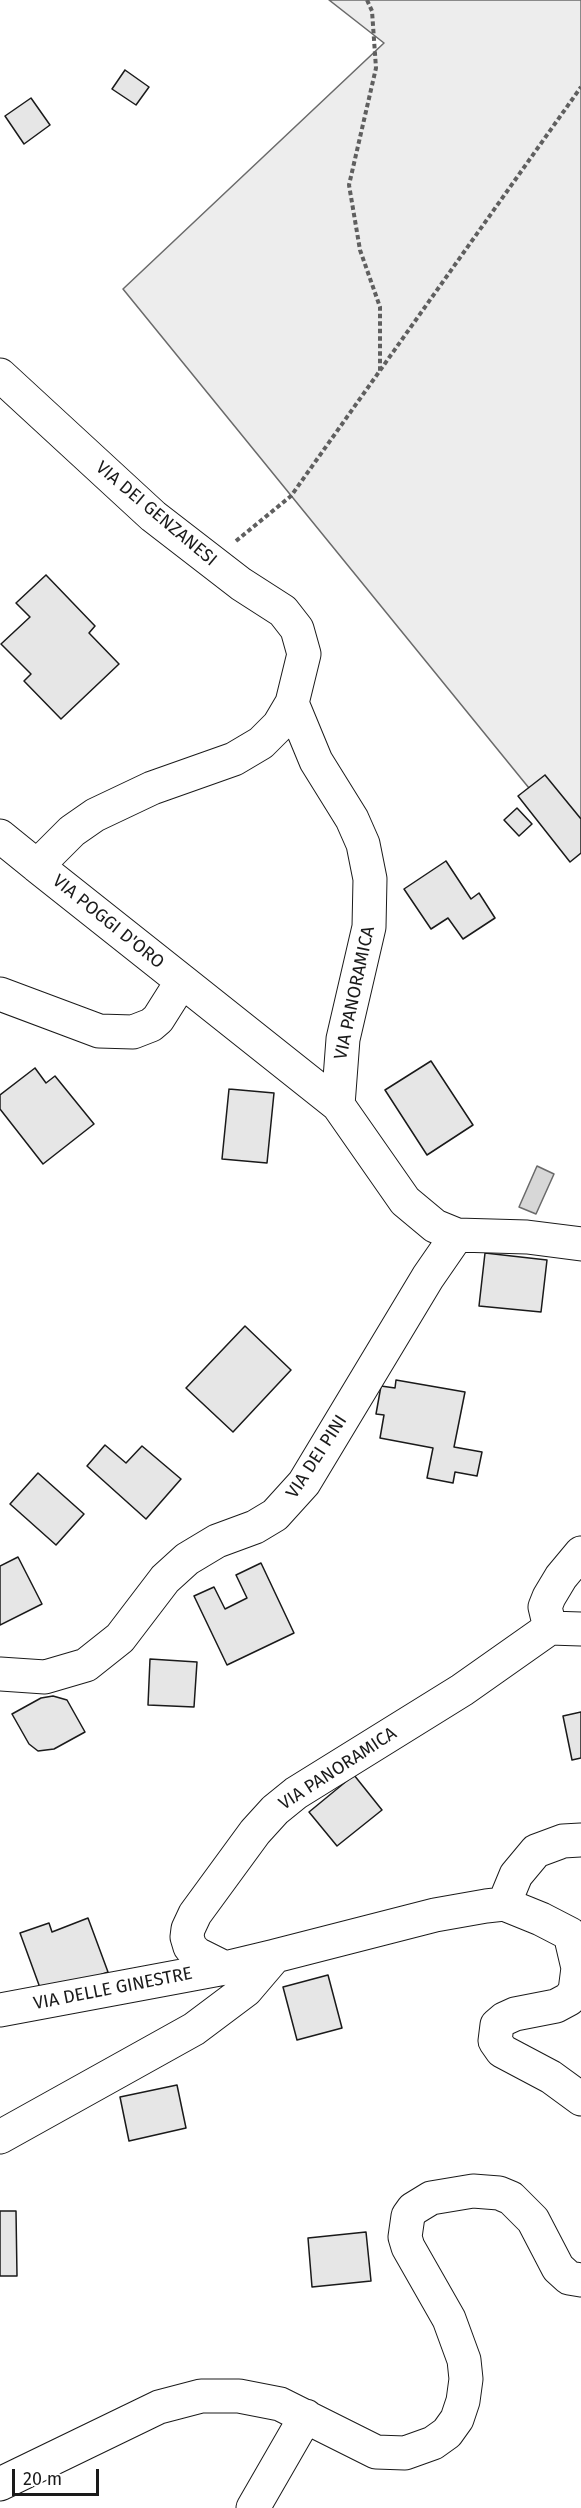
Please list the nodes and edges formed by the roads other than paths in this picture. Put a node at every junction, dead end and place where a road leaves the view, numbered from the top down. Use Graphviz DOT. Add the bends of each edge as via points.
graph roads {
  1 [pos="0,375"];
  2 [pos="304,654"];
  3 [pos="292,703"];
  4 [pos="0,836"];
  5 [pos="37,866"];
  6 [pos="182,981"];
  7 [pos="0,994"];
  8 [pos="338,1105"];
  9 [pos="457,1235"];
  10 [pos="581,1244"];
  11 [pos="581,1553"];
  12 [pos="566,1628"];
  13 [pos="0,1674"];
  14 [pos="581,1840"];
  15 [pos="504,1904"];
  16 [pos="575,1932"];
  17 [pos="274,1956"];
  18 [pos="225,1968"];
  19 [pos="0,2010"];
  20 [pos="581,2098"];
  21 [pos="0,2137"];
  22 [pos="581,2280"];
  23 [pos="306,2416"];
  24 [pos="0,2484"];
  25 [pos="253,2508"];
  1 -- 2 [label="street, VIA DEI GENZANESI" via="145,509 291,620"];
  2 -- 3 [label="street, VIA POGGI D'ORO"];
  3 -- 5 [label="street, VIA POGGI D'ORO" via="273,732 248,752 152,788 95,815 72,831"];
  3 -- 8 [label="street, VIA PANORAMICA" via="316,761 352,819 363,844 370,879 369,927 343,1039"];
  4 -- 5 [label="street"];
  5 -- 6 [label="street, VIA POGGI D'ORO"];
  6 -- 7 [label="street, VIA POGGI D'ORO" via="151,1025 121,1033 81,1026"];
  6 -- 8 [label="street"];
  8 -- 9 [label="street" via="405,1201 426,1221"];
  9 -- 10 [label="street" via="527,1237"];
  9 -- 13 [label="street, VIA DEI PINI" via="304,1482 275,1515 187,1559 165,1579 120,1638 86,1665 45,1677"];
  11 -- 12 [label="street, VIA PANORAMICA" via="545,1607"];
  12 -- 18 [label="street, VIA PANORAMICA" via="305,1787 275,1810 195,1914 188,1929 190,1947"];
  14 -- 15 [label="street" via="562,1841 536,1851 516,1875"];
  15 -- 16 [label="street"];
  15 -- 17 [label="street" via="448,1912"];
  16 -- 20 [label="street" via="578,1968 575,1991 569,1999 556,2006 515,2014 497,2025 494,2033 502,2051 551,2076"];
  17 -- 18 [label="street"];
  17 -- 21 [label="street" via="246,1990 205,2021"];
  18 -- 19 [label="street, VIA DELLE GINESTRE"];
  22 -- 23 [label="street" via="569,2278 558,2268 533,2220 512,2198 473,2191 421,2202 408,2216 405,2237 449,2319 464,2360 465,2390 457,2419 433,2443 395,2454 371,2450"];
  23 -- 24 [label="street" via="280,2404 252,2398 211,2396 181,2400 140,2415"];
  23 -- 25 [label="street"];
}
